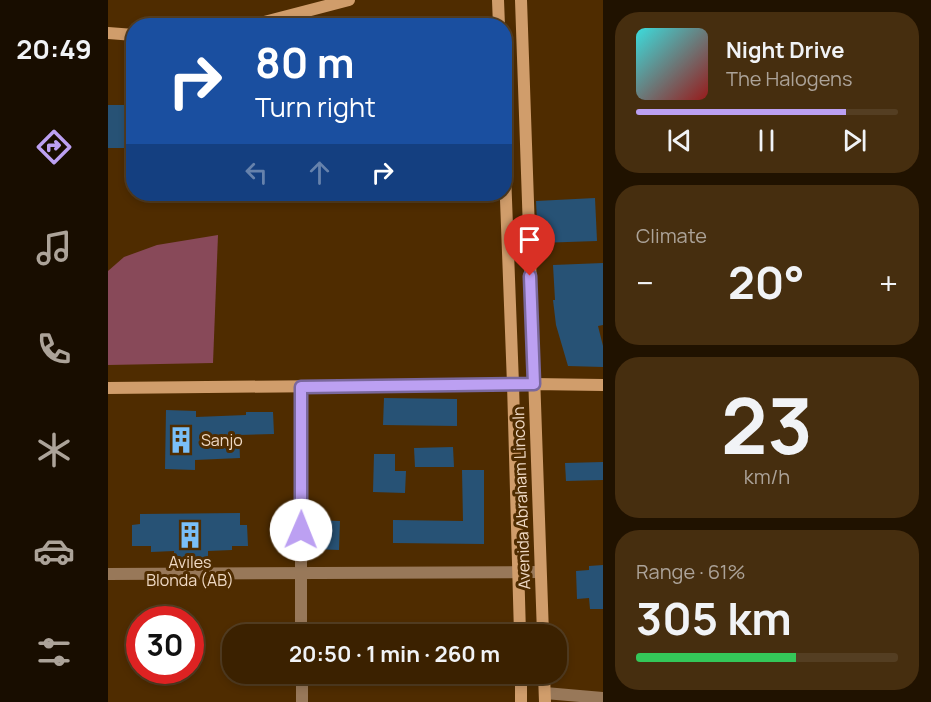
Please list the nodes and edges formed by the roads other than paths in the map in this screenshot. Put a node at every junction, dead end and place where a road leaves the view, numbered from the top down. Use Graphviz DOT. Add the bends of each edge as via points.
graph roads {
  1 [pos="349,0"];
  2 [pos="498,0"];
  3 [pos="521,0"];
  4 [pos="280,18"];
  5 [pos="499,18"];
  6 [pos="108,33"];
  7 [pos="126,34"];
  8 [pos="506,201"];
  9 [pos="513,384"];
  10 [pos="534,384"];
  11 [pos="603,385"];
  12 [pos="301,387"];
  13 [pos="108,388"];
  14 [pos="519,571"];
  15 [pos="540,572"];
  16 [pos="108,574"];
  17 [pos="300,574"];
  18 [pos="301,624"];
  19 [pos="520,624"];
  20 [pos="543,624"];
  21 [pos="302,684"];
  22 [pos="521,684"];
  23 [pos="545,698"];
  24 [pos="603,698"];
  25 [pos="302,702"];
  26 [pos="521,702"];
  1 -- 4 [label="main road"];
  2 -- 5 [label="main road"];
  3 -- 10 [label="main road, Avenida Abraham Lincoln"];
  6 -- 7 [label="main road"];
  8 -- 9 [label="main road, Avenida Abraham Lincoln"];
  9 -- 10 [label="main road"];
  9 -- 12 [label="main road"];
  9 -- 14 [label="main road, Avenida Abraham Lincoln"];
  10 -- 11 [label="main road"];
  10 -- 15 [label="main road, Avenida Abraham Lincoln"];
  12 -- 13 [label="main road"];
  12 -- 17 [label="street"];
  14 -- 15 [label="street"];
  14 -- 17 [label="street"];
  14 -- 19 [label="main road, Avenida Abraham Lincoln"];
  15 -- 20 [label="main road, Avenida Abraham Lincoln"];
  16 -- 17 [label="street"];
  17 -- 18 [label="street"];
  21 -- 25 [label="street"];
  22 -- 26 [label="main road"];
  23 -- 24 [label="street"];
}
